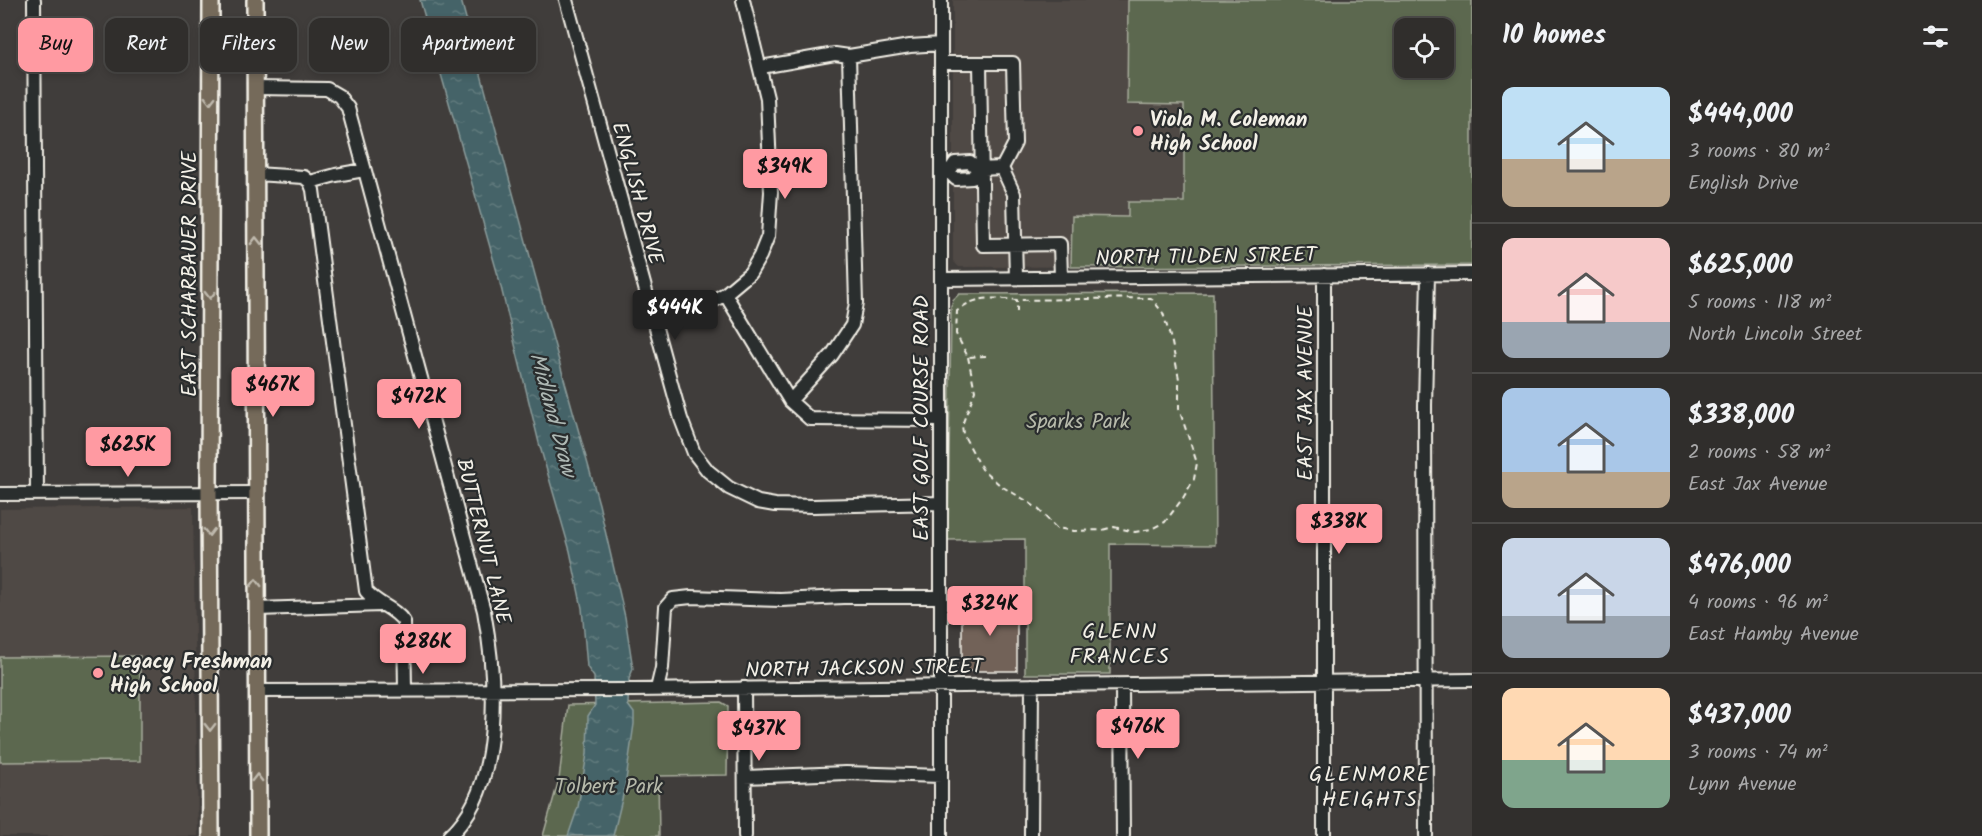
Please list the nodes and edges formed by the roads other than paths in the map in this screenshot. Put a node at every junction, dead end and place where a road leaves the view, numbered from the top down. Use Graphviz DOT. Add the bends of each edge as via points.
graph roads {
  1 [pos="34,0"];
  2 [pos="211,0"];
  3 [pos="255,0"];
  4 [pos="566,0"];
  5 [pos="743,0"];
  6 [pos="941,0"];
  7 [pos="941,44"];
  8 [pos="849,56"];
  9 [pos="941,63"];
  10 [pos="980,63"];
  11 [pos="761,67"];
  12 [pos="255,88"];
  13 [pos="1002,168"];
  14 [pos="980,169"];
  15 [pos="364,170"];
  16 [pos="945,172"];
  17 [pos="255,174"];
  18 [pos="310,182"];
  19 [pos="1015,245"];
  20 [pos="1324,274"];
  21 [pos="1428,274"];
  22 [pos="1472,274"];
  23 [pos="1061,277"];
  24 [pos="1016,278"];
  25 [pos="941,279"];
  26 [pos="725,294"];
  27 [pos="653,320"];
  28 [pos="790,401"];
  29 [pos="940,420"];
  30 [pos="209,492"];
  31 [pos="256,493"];
  32 [pos="0,494"];
  33 [pos="37,494"];
  34 [pos="940,503"];
  35 [pos="940,597"];
  36 [pos="383,605"];
  37 [pos="256,609"];
  38 [pos="1472,680"];
  39 [pos="1425,681"];
  40 [pos="1324,682"];
  41 [pos="1032,685"];
  42 [pos="1122,685"];
  43 [pos="941,686"];
  44 [pos="744,688"];
  45 [pos="492,689"];
  46 [pos="657,689"];
  47 [pos="405,690"];
  48 [pos="257,691"];
  49 [pos="941,776"];
  50 [pos="745,777"];
  51 [pos="211,836"];
  52 [pos="258,836"];
  53 [pos="449,836"];
  54 [pos="745,836"];
  55 [pos="941,836"];
  56 [pos="1031,836"];
  57 [pos="1123,836"];
  58 [pos="1324,836"];
  59 [pos="1426,836"];
  1 -- 33 [label="street"];
  2 -- 30 [label="main road, EAST SCHARBAUER DRIVE, one-way"];
  3 -- 12 [label="main road"];
  4 -- 27 [label="street, ENGLISH DRIVE"];
  5 -- 11 [label="street"];
  6 -- 7 [label="street, EAST GOLF COURSE ROAD"];
  7 -- 8 [label="street"];
  7 -- 9 [label="street, EAST GOLF COURSE ROAD"];
  8 -- 11 [label="street" via="835,54"];
  8 -- 28 [label="street" via="856,303 852,325 832,355"];
  9 -- 10 [label="street"];
  9 -- 16 [label="street, EAST GOLF COURSE ROAD"];
  10 -- 13 [label="street" via="1013,63 1015,143"];
  10 -- 14 [label="street"];
  11 -- 26 [label="street" via="770,146 768,236 750,273"];
  12 -- 15 [label="street, BUTTERNUT LANE" via="327,89 339,96 348,108"];
  12 -- 17 [label="main road"];
  13 -- 14 [label="street"];
  13 -- 19 [label="street" via="1014,194"];
  14 -- 16 [label="street" via="970,162 955,163"];
  14 -- 19 [label="street" via="983,245"];
  15 -- 18 [label="street"];
  15 -- 45 [label="street, BUTTERNUT LANE" via="484,611"];
  16 -- 25 [label="street, EAST GOLF COURSE ROAD"];
  17 -- 18 [label="street" via="296,175"];
  31 -- 17 [label="main road, one-way"];
  18 -- 36 [label="street" via="366,591"];
  19 -- 23 [label="street" via="1060,244"];
  19 -- 24 [label="street"];
  20 -- 21 [label="street, NORTH TILDEN STREET"];
  20 -- 23 [label="street, NORTH TILDEN STREET"];
  20 -- 40 [label="street, EAST JAX AVENUE"];
  21 -- 22 [label="street, NORTH TILDEN STREET"];
  21 -- 39 [label="street"];
  23 -- 24 [label="street, NORTH TILDEN STREET"];
  24 -- 25 [label="street, NORTH TILDEN STREET"];
  25 -- 29 [label="street, EAST GOLF COURSE ROAD"];
  26 -- 27 [label="street" via="708,304"];
  26 -- 28 [label="street"];
  27 -- 34 [label="street, ENGLISH DRIVE" via="689,444 705,468 729,488 775,505"];
  28 -- 29 [label="street" via="810,419"];
  29 -- 34 [label="street, EAST GOLF COURSE ROAD"];
  30 -- 31 [label="street"];
  30 -- 33 [label="street"];
  30 -- 51 [label="main road, EAST SCHARBAUER DRIVE, one-way"];
  37 -- 31 [label="main road, one-way"];
  32 -- 33 [label="street"];
  34 -- 35 [label="street, EAST GOLF COURSE ROAD"];
  35 -- 43 [label="street, EAST GOLF COURSE ROAD"];
  35 -- 46 [label="street" via="674,599 666,607"];
  36 -- 37 [label="street"];
  36 -- 47 [label="street" via="404,622"];
  37 -- 48 [label="main road"];
  38 -- 39 [label="street, NORTH JACKSON STREET"];
  39 -- 40 [label="street, NORTH JACKSON STREET"];
  39 -- 59 [label="street"];
  40 -- 42 [label="street, NORTH JACKSON STREET"];
  40 -- 58 [label="street, EAST JAX AVENUE"];
  41 -- 42 [label="street, NORTH JACKSON STREET"];
  41 -- 43 [label="street, NORTH JACKSON STREET"];
  41 -- 56 [label="street"];
  42 -- 57 [label="street"];
  43 -- 44 [label="street, NORTH JACKSON STREET"];
  43 -- 49 [label="street, EAST GOLF COURSE ROAD"];
  44 -- 46 [label="street, NORTH JACKSON STREET"];
  44 -- 50 [label="street"];
  45 -- 46 [label="street, NORTH JACKSON STREET"];
  45 -- 47 [label="street, NORTH JACKSON STREET"];
  45 -- 53 [label="street, BUTTERNUT LANE" via="491,726 482,781 466,818"];
  47 -- 48 [label="street, NORTH JACKSON STREET"];
  52 -- 48 [label="main road, one-way"];
  49 -- 50 [label="street" via="846,773"];
  49 -- 55 [label="street, EAST GOLF COURSE ROAD"];
  50 -- 54 [label="street"];
}
